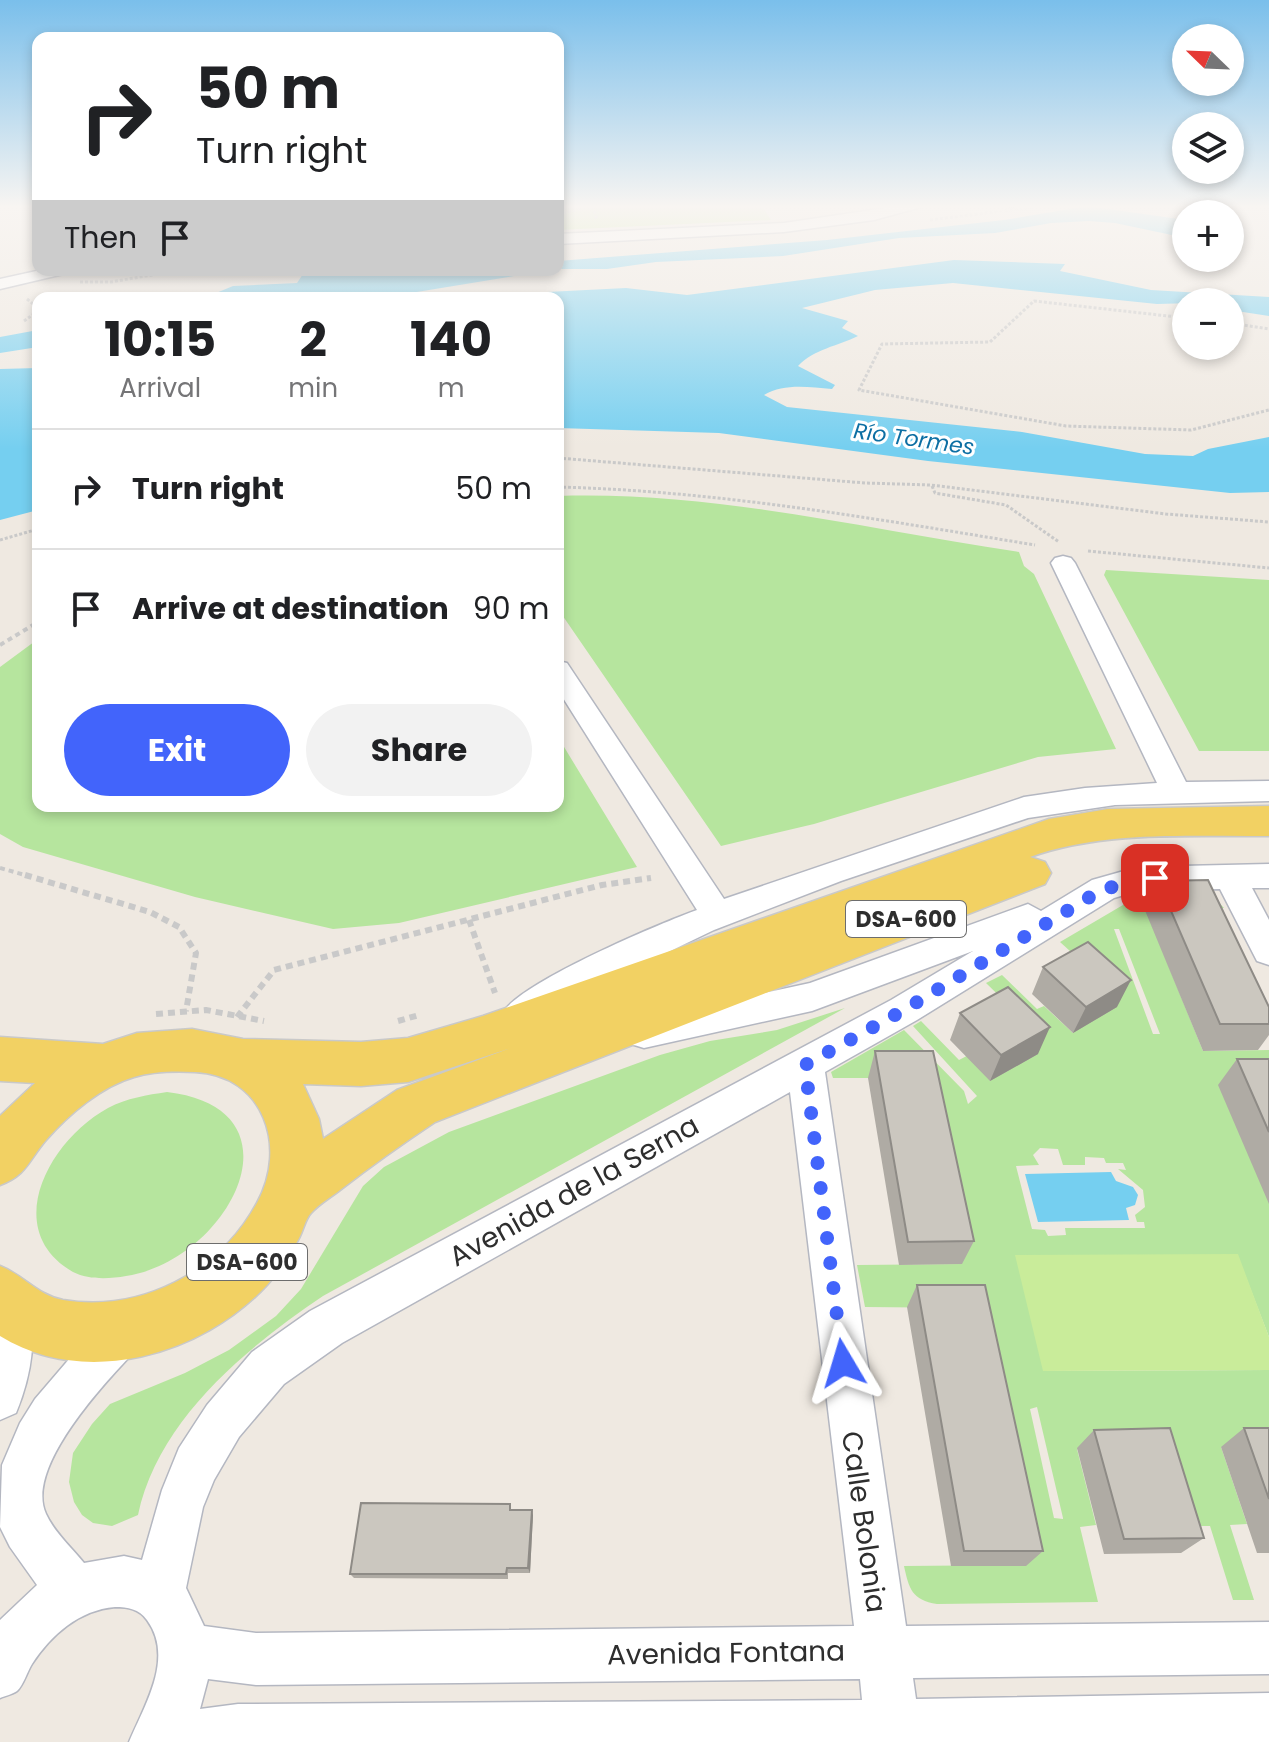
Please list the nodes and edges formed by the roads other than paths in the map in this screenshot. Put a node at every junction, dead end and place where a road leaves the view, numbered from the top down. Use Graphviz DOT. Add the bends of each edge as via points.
graph roads {
  1 [pos="1070,552"];
  2 [pos="564,678"];
  3 [pos="1269,791"];
  4 [pos="1176,792"];
  5 [pos="1269,821"];
  6 [pos="1260,872"];
  7 [pos="1103,889"];
  8 [pos="716,913"];
  9 [pos="1269,952"];
  10 [pos="490,1014"];
  11 [pos="239,1039"];
  12 [pos="555,1052"];
  13 [pos="0,1059"];
  14 [pos="805,1065"];
  15 [pos="107,1066"];
  16 [pos="0,1160"];
  17 [pos="291,1195"];
  18 [pos="5,1302"];
  19 [pos="122,1332"];
  20 [pos="0,1397"];
  21 [pos="73,1590"];
  22 [pos="159,1594"];
  23 [pos="1269,1648"];
  24 [pos="184,1650"];
  25 [pos="881,1650"];
  26 [pos="1,1664"];
  27 [pos="1269,1720"];
  28 [pos="894,1734"];
  29 [pos="157,1742"];
  1 -- 4 [label="street"];
  2 -- 8 [label="street"];
  3 -- 4 [label="street"];
  4 -- 8 [label="street" via="1106,794 1024,808"];
  5 -- 10 [label="main road, DSA-600" via="1108,824 1049,834"];
  6 -- 7 [label="street, Avenida de la Serna" via="1138,879"];
  6 -- 9 [label="street"];
  6 -- 12 [label="main road, Avenida de la Serna / DSA-600" via="1133,847 1072,857"];
  7 -- 12 [label="street, Avenida de la Serna" via="812,997"];
  7 -- 14 [label="street, Avenida de la Serna"];
  8 -- 10 [label="street"];
  10 -- 11 [label="main road, DSA-600" via="408,1060 361,1064"];
  11 -- 15 [label="main road, DSA-600" via="201,1050 155,1052"];
  11 -- 17 [label="main road, DSA-600" via="286,1100 297,1127 299,1160"];
  12 -- 17 [label="main road, Avenida de la Serna / DSA-600" via="416,1106"];
  13 -- 15 [label="main road, DSA-600"];
  14 -- 22 [label="street, Avenida de la Serna" via="340,1320 268,1368 223,1421 196,1465 179,1507"];
  14 -- 25 [label="street, Calle Bolonia"];
  15 -- 16 [label="main road, DSA-600" via="56,1095 14,1135"];
  17 -- 19 [label="main road, DSA-600" via="267,1241 228,1282 178,1314"];
  18 -- 19 [label="main road, DSA-600" via="59,1332"];
  18 -- 20 [label="street" via="8,1374"];
  19 -- 21 [label="street" via="76,1379 47,1420 21,1479 19,1518"];
  21 -- 22 [label="street" via="105,1580 135,1581"];
  21 -- 26 [label="street" via="46,1608"];
  22 -- 24 [label="street" via="176,1618"];
  23 -- 25 [label="street, Avenida Fontana"];
  24 -- 25 [label="street, Avenida Fontana" via="256,1659"];
  24 -- 29 [label="street" via="173,1711"];
  25 -- 28 [label="street, Calle Bolonia"];
  27 -- 28 [label="street"];
  28 -- 29 [label="street" via="238,1731"];
}
